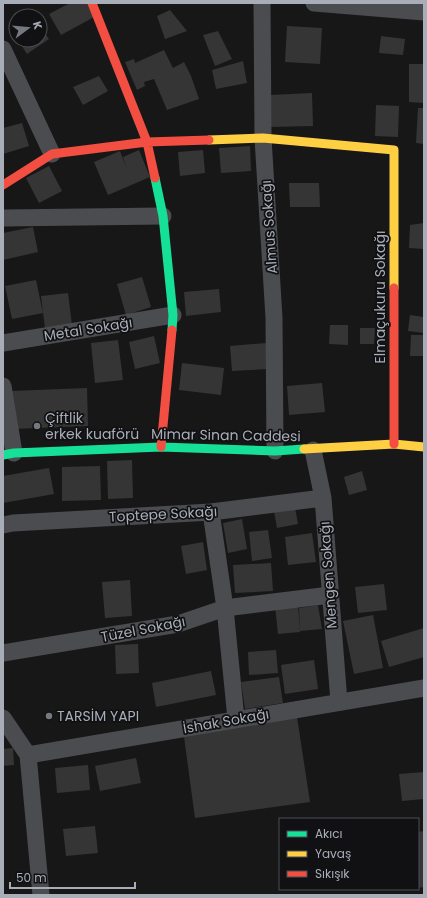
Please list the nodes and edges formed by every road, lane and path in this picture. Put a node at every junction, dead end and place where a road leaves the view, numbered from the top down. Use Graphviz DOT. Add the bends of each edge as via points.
graph roads {
  1 [pos="92,3"];
  2 [pos="262,3"];
  3 [pos="314,3"];
  4 [pos="424,12"];
  5 [pos="3,49"];
  6 [pos="263,138"];
  7 [pos="147,142"];
  8 [pos="52,154"];
  9 [pos="3,185"];
  10 [pos="163,216"];
  11 [pos="3,218"];
  12 [pos="173,315"];
  13 [pos="3,343"];
  14 [pos="3,386"];
  15 [pos="394,444"];
  16 [pos="424,447"];
  17 [pos="160,448"];
  18 [pos="313,450"];
  19 [pos="275,451"];
  20 [pos="8,454"];
  21 [pos="323,498"];
  22 [pos="211,512"];
  23 [pos="3,525"];
  24 [pos="330,595"];
  25 [pos="226,608"];
  26 [pos="3,653"];
  27 [pos="424,688"];
  28 [pos="339,702"];
  29 [pos="3,718"];
  30 [pos="236,719"];
  31 [pos="28,755"];
  32 [pos="41,895"];
  1 -- 7 [label="street"];
  2 -- 6 [label="street, Almus Sokağı"];
  3 -- 4 [label="street"];
  5 -- 8 [label="street"];
  6 -- 7 [label="street"];
  6 -- 15 [label="street, Elmaçukuru Sokağı" via="394,150"];
  6 -- 19 [label="street, Almus Sokağı" via="274,318"];
  7 -- 8 [label="street"];
  7 -- 10 [label="street"];
  8 -- 9 [label="street"];
  10 -- 11 [label="street"];
  10 -- 12 [label="street"];
  12 -- 13 [label="street, Metal Sokağı"];
  12 -- 17 [label="street"];
  14 -- 20 [label="street"];
  15 -- 16 [label="street, Mimar Sinan Caddesi"];
  15 -- 18 [label="street, Mimar Sinan Caddesi"];
  17 -- 19 [label="street, Mimar Sinan Caddesi"];
  17 -- 20 [label="street, Mimar Sinan Caddesi"];
  18 -- 19 [label="street, Mimar Sinan Caddesi"];
  18 -- 21 [label="street, Mengen Sokağı"];
  21 -- 22 [label="street, Toptepe Sokağı"];
  21 -- 24 [label="street, Mengen Sokağı"];
  22 -- 23 [label="street, Toptepe Sokağı"];
  22 -- 25 [label="street"];
  24 -- 25 [label="street, Tüzel Sokağı"];
  24 -- 28 [label="street, Mengen Sokağı"];
  25 -- 26 [label="street, Tüzel Sokağı" via="178,624"];
  25 -- 30 [label="street"];
  27 -- 28 [label="street, İshak Sokağı"];
  28 -- 30 [label="street, İshak Sokağı"];
  29 -- 31 [label="street"];
  30 -- 31 [label="street, İshak Sokağı"];
  31 -- 32 [label="street"];
}
